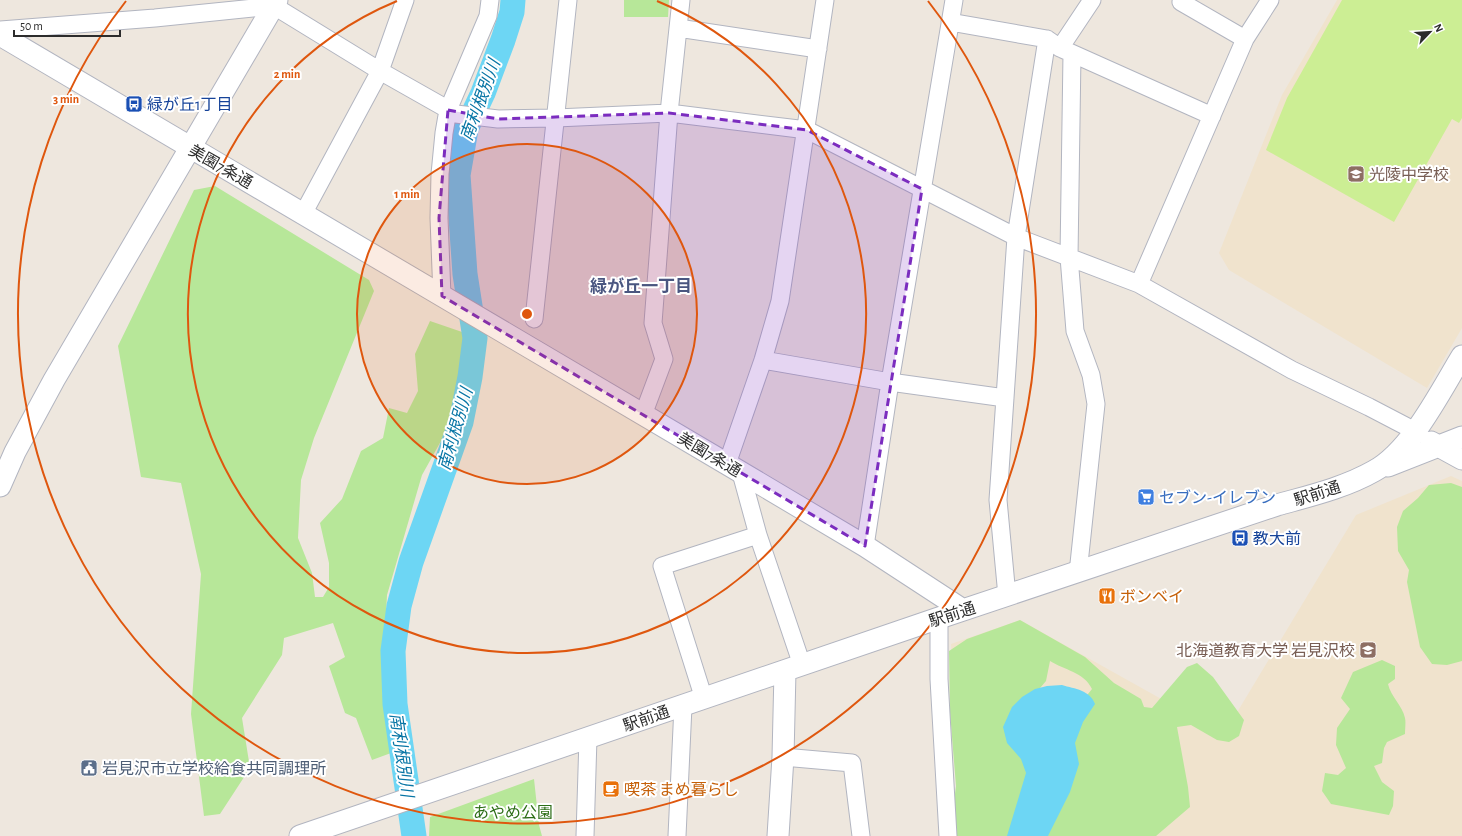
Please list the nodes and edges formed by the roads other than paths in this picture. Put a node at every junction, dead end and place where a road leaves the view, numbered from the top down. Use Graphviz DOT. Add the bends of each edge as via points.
graph roads {
  1 [pos="405,0"];
  2 [pos="490,0"];
  3 [pos="568,0"];
  4 [pos="681,0"];
  5 [pos="826,0"];
  6 [pos="954,0"];
  7 [pos="1092,0"];
  8 [pos="1270,0"];
  9 [pos="1181,2"];
  10 [pos="275,3"];
  11 [pos="950,22"];
  12 [pos="678,28"];
  13 [pos="0,30"];
  14 [pos="0,35"];
  15 [pos="1245,39"];
  16 [pos="1060,47"];
  17 [pos="818,49"];
  18 [pos="380,71"];
  19 [pos="452,112"];
  20 [pos="668,113"];
  21 [pos="1212,116"];
  22 [pos="556,118"];
  23 [pos="806,130"];
  24 [pos="190,148"];
  25 [pos="922,189"];
  26 [pos="303,214"];
  27 [pos="1016,236"];
  28 [pos="1069,257"];
  29 [pos="1139,284"];
  30 [pos="448,300"];
  31 [pos="534,318"];
  32 [pos="1462,356"];
  33 [pos="763,360"];
  34 [pos="890,382"];
  35 [pos="1005,398"];
  36 [pos="643,415"];
  37 [pos="1415,431"];
  38 [pos="1462,437"];
  39 [pos="1438,446"];
  40 [pos="1462,459"];
  41 [pos="734,468"];
  42 [pos="1374,471"];
  43 [pos="0,486"];
  44 [pos="758,535"];
  45 [pos="865,546"];
  46 [pos="1078,573"];
  47 [pos="1008,596"];
  48 [pos="963,610"];
  49 [pos="939,618"];
  50 [pos="794,668"];
  51 [pos="704,699"];
  52 [pos="683,706"];
  53 [pos="588,738"];
  54 [pos="783,757"];
  55 [pos="300,836"];
  56 [pos="585,836"];
  57 [pos="677,836"];
  58 [pos="778,836"];
  59 [pos="861,836"];
  60 [pos="948,836"];
  1 -- 18 [label="street"];
  2 -- 19 [label="street" via="488,16"];
  3 -- 22 [label="street"];
  4 -- 12 [label="street"];
  5 -- 17 [label="street"];
  6 -- 11 [label="street"];
  7 -- 16 [label="street"];
  8 -- 15 [label="street"];
  9 -- 15 [label="street"];
  10 -- 13 [label="street" via="155,18"];
  10 -- 18 [label="street"];
  10 -- 24 [label="street"];
  11 -- 16 [label="street"];
  11 -- 25 [label="street"];
  12 -- 17 [label="street"];
  12 -- 20 [label="street"];
  14 -- 24 [label="street, 美園7条通"];
  15 -- 21 [label="street"];
  16 -- 21 [label="street"];
  16 -- 27 [label="street"];
  16 -- 28 [label="street"];
  17 -- 23 [label="street"];
  18 -- 19 [label="street"];
  18 -- 26 [label="street"];
  19 -- 22 [label="street" via="498,119"];
  19 -- 30 [label="street" via="444,133 438,218"];
  20 -- 22 [label="street"];
  20 -- 23 [label="street"];
  20 -- 36 [label="street" via="653,323 664,359"];
  21 -- 29 [label="street"];
  22 -- 31 [label="street"];
  23 -- 25 [label="street"];
  23 -- 33 [label="street" via="780,301"];
  24 -- 26 [label="street, 美園7条通"];
  24 -- 43 [label="street" via="54,380 15,452"];
  25 -- 27 [label="street"];
  25 -- 34 [label="street"];
  26 -- 30 [label="street, 美園7条通"];
  27 -- 28 [label="street"];
  27 -- 35 [label="street"];
  28 -- 29 [label="street"];
  28 -- 46 [label="street" via="1075,331 1091,375 1096,404"];
  29 -- 37 [label="street" via="1292,370"];
  30 -- 36 [label="street, 美園7条通"];
  32 -- 37 [label="street, 駅前通"];
  33 -- 34 [label="street"];
  33 -- 41 [label="street"];
  34 -- 35 [label="street"];
  34 -- 45 [label="street"];
  35 -- 47 [label="street" via="998,500"];
  36 -- 41 [label="street, 美園7条通"];
  37 -- 39 [label="street"];
  37 -- 42 [label="street, 駅前通" via="1393,456"];
  38 -- 39 [label="street"];
  39 -- 40 [label="street"];
  39 -- 42 [label="street"];
  41 -- 44 [label="street"];
  41 -- 45 [label="street, 美園7条通"];
  42 -- 46 [label="street, 駅前通" via="1333,489 1276,505"];
  44 -- 50 [label="street"];
  44 -- 51 [label="street" via="662,566"];
  45 -- 48 [label="street, 美園7条通"];
  46 -- 47 [label="street, 駅前通"];
  47 -- 48 [label="street, 駅前通"];
  48 -- 49 [label="street, 駅前通"];
  49 -- 50 [label="street, 駅前通"];
  49 -- 60 [label="street" via="939,679"];
  50 -- 51 [label="street, 駅前通"];
  50 -- 54 [label="street"];
  51 -- 52 [label="street, 駅前通"];
  52 -- 53 [label="street, 駅前通"];
  52 -- 57 [label="street"];
  53 -- 55 [label="street, 駅前通"];
  53 -- 56 [label="street"];
  54 -- 58 [label="street"];
  54 -- 59 [label="street" via="852,763"];
}
